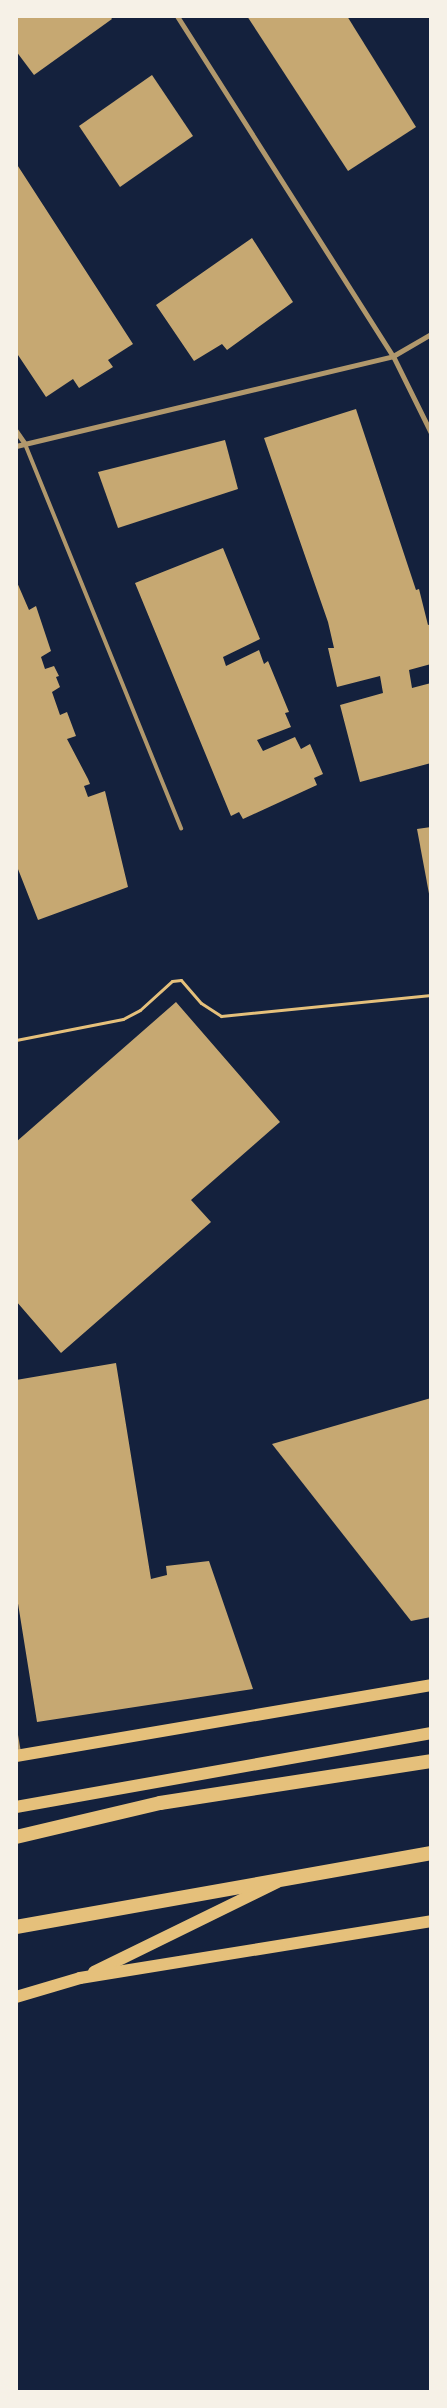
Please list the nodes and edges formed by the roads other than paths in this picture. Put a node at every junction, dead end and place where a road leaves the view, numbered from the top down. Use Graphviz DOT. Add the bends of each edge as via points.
graph roads {
  1 [pos="177,16"];
  2 [pos="431,334"];
  3 [pos="393,356"];
  4 [pos="16,431"];
  5 [pos="431,433"];
  6 [pos="25,444"];
  7 [pos="16,446"];
  8 [pos="182,829"];
  9 [pos="431,1685"];
  10 [pos="431,1733"];
  11 [pos="16,1735"];
  12 [pos="18,1755"];
  13 [pos="431,1760"];
  14 [pos="16,1807"];
  15 [pos="16,1838"];
  16 [pos="431,1853"];
  17 [pos="289,1876"];
  18 [pos="431,1921"];
  19 [pos="16,1927"];
  20 [pos="80,1978"];
  21 [pos="16,1997"];
  1 -- 3 [label="street"];
  2 -- 3 [label="street"];
  3 -- 5 [label="street"];
  3 -- 6 [label="street"];
  4 -- 6 [label="street"];
  6 -- 7 [label="street"];
  6 -- 8 [label="lane"];
  9 -- 12 [label="main road"];
  10 -- 14 [label="main road"];
  11 -- 12 [label="lane"];
  13 -- 15 [label="highway" via="160,1803"];
  16 -- 17 [label="highway"];
  17 -- 19 [label="highway"];
  17 -- 20 [label="main road"];
  18 -- 20 [label="main road"];
  20 -- 21 [label="main road"];
}
